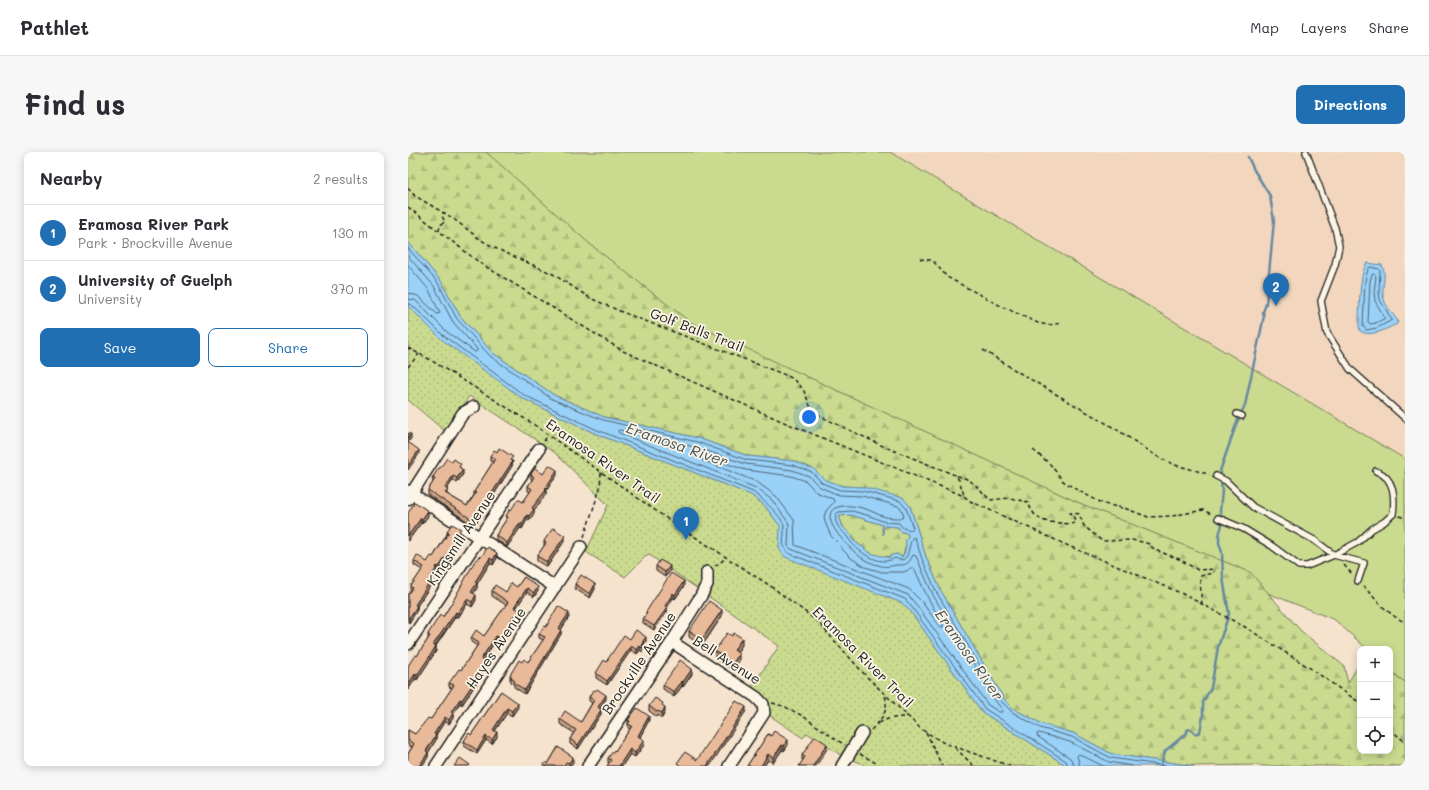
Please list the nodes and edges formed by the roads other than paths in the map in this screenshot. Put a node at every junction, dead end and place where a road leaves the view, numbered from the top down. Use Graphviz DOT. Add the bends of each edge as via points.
graph roads {
  1 [pos="1306,152"];
  2 [pos="474,407"];
  3 [pos="1405,418"];
  4 [pos="539,449"];
  5 [pos="1376,471"];
  6 [pos="1216,476"];
  7 [pos="409,495"];
  8 [pos="1218,518"];
  9 [pos="479,538"];
  10 [pos="581,547"];
  11 [pos="1334,555"];
  12 [pos="707,572"];
  13 [pos="1358,580"];
  14 [pos="555,587"];
  15 [pos="672,642"];
  16 [pos="408,644"];
  17 [pos="862,733"];
  18 [pos="436,766"];
  19 [pos="588,766"];
  20 [pos="729,766"];
  21 [pos="842,766"];
  1 -- 3 [label="lane" via="1335,228 1339,246 1322,301 1326,333 1350,369"];
  2 -- 7 [label="street" via="463,414"];
  4 -- 9 [label="street, Kingsmill Avenue"];
  5 -- 11 [label="lane" via="1381,472 1391,482 1395,502 1393,514 1358,542"];
  6 -- 11 [label="lane" via="1230,485 1252,507 1314,540"];
  7 -- 9 [label="street"];
  8 -- 11 [label="lane" via="1244,529 1299,566 1307,566"];
  9 -- 14 [label="street"];
  9 -- 16 [label="street, Kingsmill Avenue"];
  10 -- 14 [label="street, Hayes Avenue"];
  11 -- 13 [label="lane" via="1364,563"];
  12 -- 15 [label="street, Brockville Avenue" via="707,584"];
  14 -- 18 [label="street, Hayes Avenue"];
  15 -- 19 [label="street, Brockville Avenue"];
  15 -- 20 [label="street, Bell Avenue" via="756,696 763,704 764,713"];
  17 -- 21 [label="street"];
}
